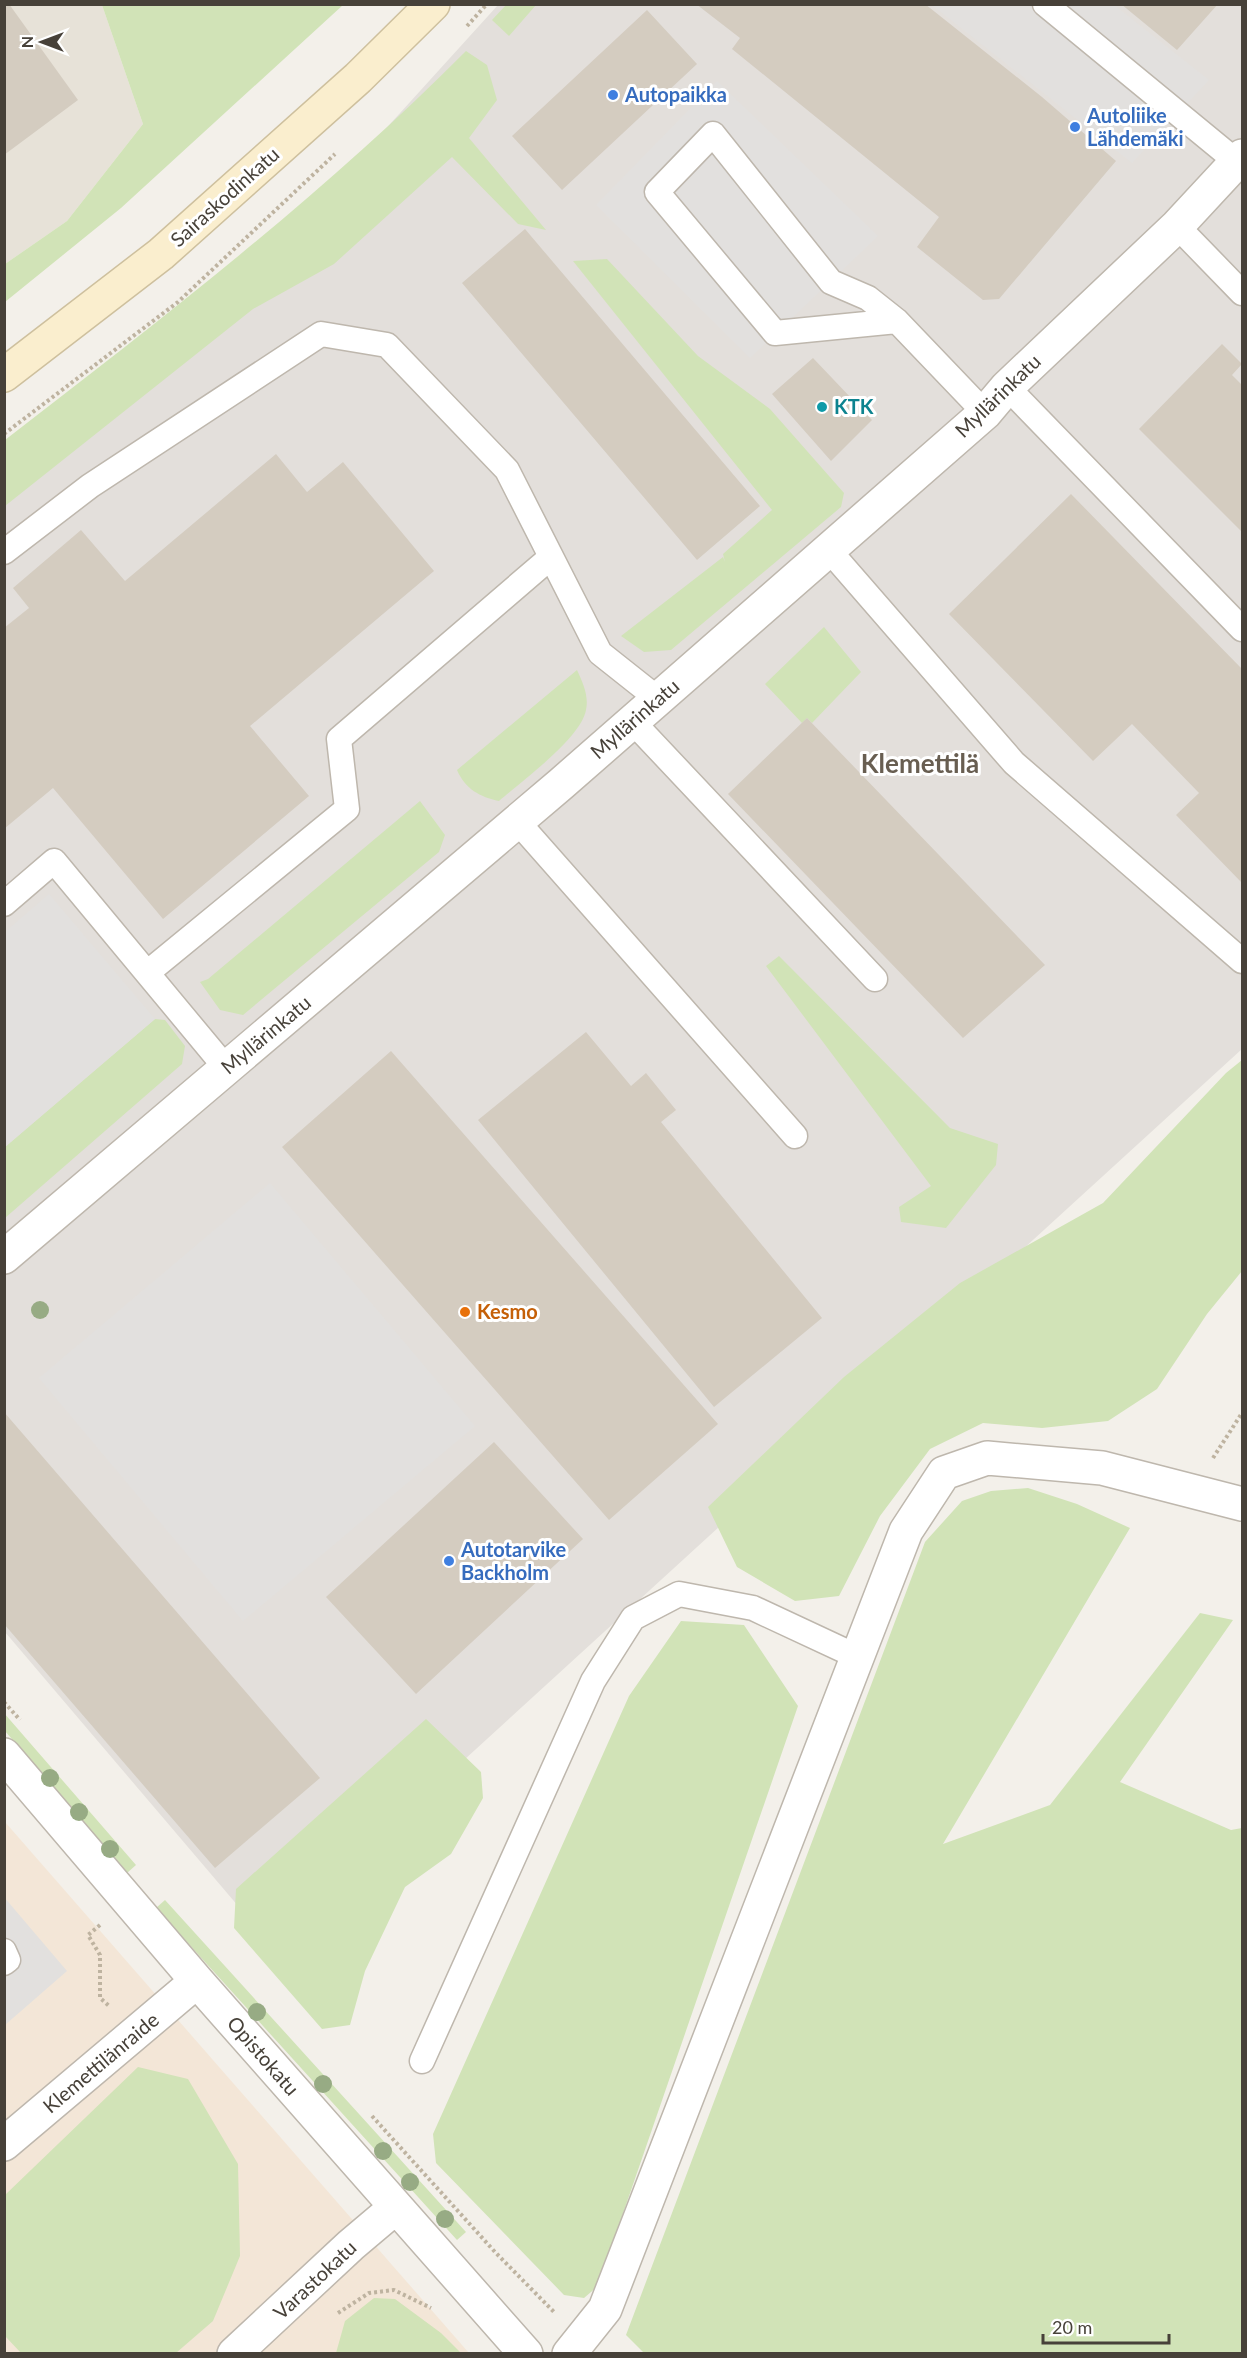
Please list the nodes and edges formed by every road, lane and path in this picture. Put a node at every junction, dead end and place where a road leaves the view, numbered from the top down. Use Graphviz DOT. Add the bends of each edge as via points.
graph roads {
  1 [pos="433,4"];
  2 [pos="1044,4"];
  3 [pos="1240,159"];
  4 [pos="1177,226"];
  5 [pos="1242,293"];
  6 [pos="897,321"];
  7 [pos="4,375"];
  8 [pos="1007,387"];
  9 [pos="985,413"];
  10 [pos="828,549"];
  11 [pos="4,552"];
  12 [pos="551,557"];
  13 [pos="1242,629"];
  14 [pos="658,699"];
  15 [pos="633,722"];
  16 [pos="516,820"];
  17 [pos="4,904"];
  18 [pos="1242,961"];
  19 [pos="147,973"];
  20 [pos="875,979"];
  21 [pos="226,1068"];
  22 [pos="795,1136"];
  23 [pos="4,1257"];
  24 [pos="1242,1413"];
  25 [pos="1191,1491"];
  26 [pos="1242,1504"];
  27 [pos="858,1657"];
  28 [pos="4,1755"];
  29 [pos="128,1900"];
  30 [pos="4,1950"];
  31 [pos="4,1963"];
  32 [pos="197,1981"];
  33 [pos="137,2032"];
  34 [pos="422,2061"];
  35 [pos="4,2144"];
  36 [pos="396,2207"];
  37 [pos="283,2310"];
  38 [pos="437,2314"];
  39 [pos="234,2354"];
  40 [pos="526,2354"];
  41 [pos="569,2354"];
  1 -- 7 [label="main road, Sairaskodinkatu" via="358,78 161,254"];
  2 -- 3 [label="lane"];
  3 -- 4 [label="street, Myllärinkatu"];
  4 -- 5 [label="lane"];
  4 -- 8 [label="street, Myllärinkatu"];
  6 -- 6 [label="lane" via="868,298 831,282 713,134 657,192 775,333"];
  6 -- 9 [label="lane"];
  8 -- 9 [label="street, Myllärinkatu"];
  8 -- 13 [label="lane"];
  9 -- 10 [label="street, Myllärinkatu"];
  10 -- 14 [label="street, Myllärinkatu"];
  10 -- 18 [label="lane" via="1014,763"];
  11 -- 12 [label="lane" via="90,486 321,334 387,345 507,470"];
  12 -- 14 [label="lane" via="600,653"];
  12 -- 19 [label="lane" via="339,739 346,809"];
  14 -- 15 [label="street, Myllärinkatu"];
  15 -- 16 [label="street, Myllärinkatu"];
  15 -- 20 [label="lane"];
  16 -- 21 [label="street, Myllärinkatu"];
  16 -- 22 [label="lane"];
  17 -- 19 [label="lane" via="54,861"];
  19 -- 21 [label="lane"];
  21 -- 23 [label="street, Myllärinkatu"];
  24 -- 25 [label="path"];
  25 -- 26 [label="street"];
  25 -- 27 [label="street" via="1102,1468 987,1458 944,1473 906,1531"];
  27 -- 34 [label="lane" via="753,1608 679,1594 633,1618 594,1681"];
  27 -- 41 [label="street" via="605,2309"];
  28 -- 29 [label="street, Opistokatu"];
  29 -- 32 [label="street, Opistokatu"];
  29 -- 33 [label="path" via="88,1935 100,1955 100,1998"];
  30 -- 31 [label="lane" via="8,1960"];
  32 -- 33 [label="street, Klemettilänraide"];
  32 -- 36 [label="street, Opistokatu"];
  33 -- 35 [label="street, Klemettilänraide"];
  36 -- 37 [label="street, Varastokatu"];
  36 -- 40 [label="street, Opistokatu"];
  37 -- 38 [label="path" via="323,2323 369,2293 393,2290 427,2305"];
  37 -- 39 [label="street, Varastokatu"];
}
